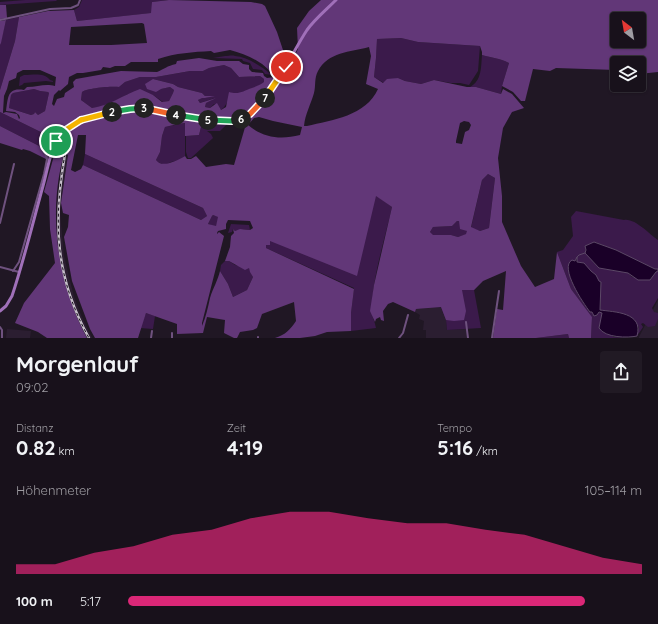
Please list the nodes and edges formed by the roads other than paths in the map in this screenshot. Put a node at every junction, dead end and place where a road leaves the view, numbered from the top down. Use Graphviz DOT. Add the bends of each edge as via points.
graph roads {
  1 [pos="80,0"];
  2 [pos="336,0"];
  3 [pos="0,20"];
  4 [pos="52,149"];
  5 [pos="14,164"];
  6 [pos="0,224"];
  7 [pos="0,267"];
  8 [pos="13,271"];
  9 [pos="19,272"];
  10 [pos="499,291"];
  11 [pos="0,311"];
  12 [pos="408,315"];
  13 [pos="466,322"];
  14 [pos="0,327"];
  15 [pos="152,331"];
  16 [pos="172,334"];
  17 [pos="2,338"];
  18 [pos="151,338"];
  19 [pos="172,338"];
  20 [pos="399,338"];
  21 [pos="468,338"];
  22 [pos="492,338"];
  1 -- 3 [label="street" via="74,8 50,9"];
  2 -- 4 [label="main road" via="312,23 266,97 244,118 216,121 149,109 130,109 83,119 61,134"];
  4 -- 8 [label="street" via="44,150 47,159 44,174 19,262"];
  4 -- 9 [label="main road"];
  5 -- 6 [label="street"];
  7 -- 8 [label="street"];
  8 -- 9 [label="street"];
  9 -- 11 [label="main road" via="11,298"];
  10 -- 22 [label="street"];
  12 -- 20 [label="street"];
  13 -- 21 [label="street"];
  14 -- 17 [label="street"];
  15 -- 18 [label="street"];
  16 -- 19 [label="street"];
}
